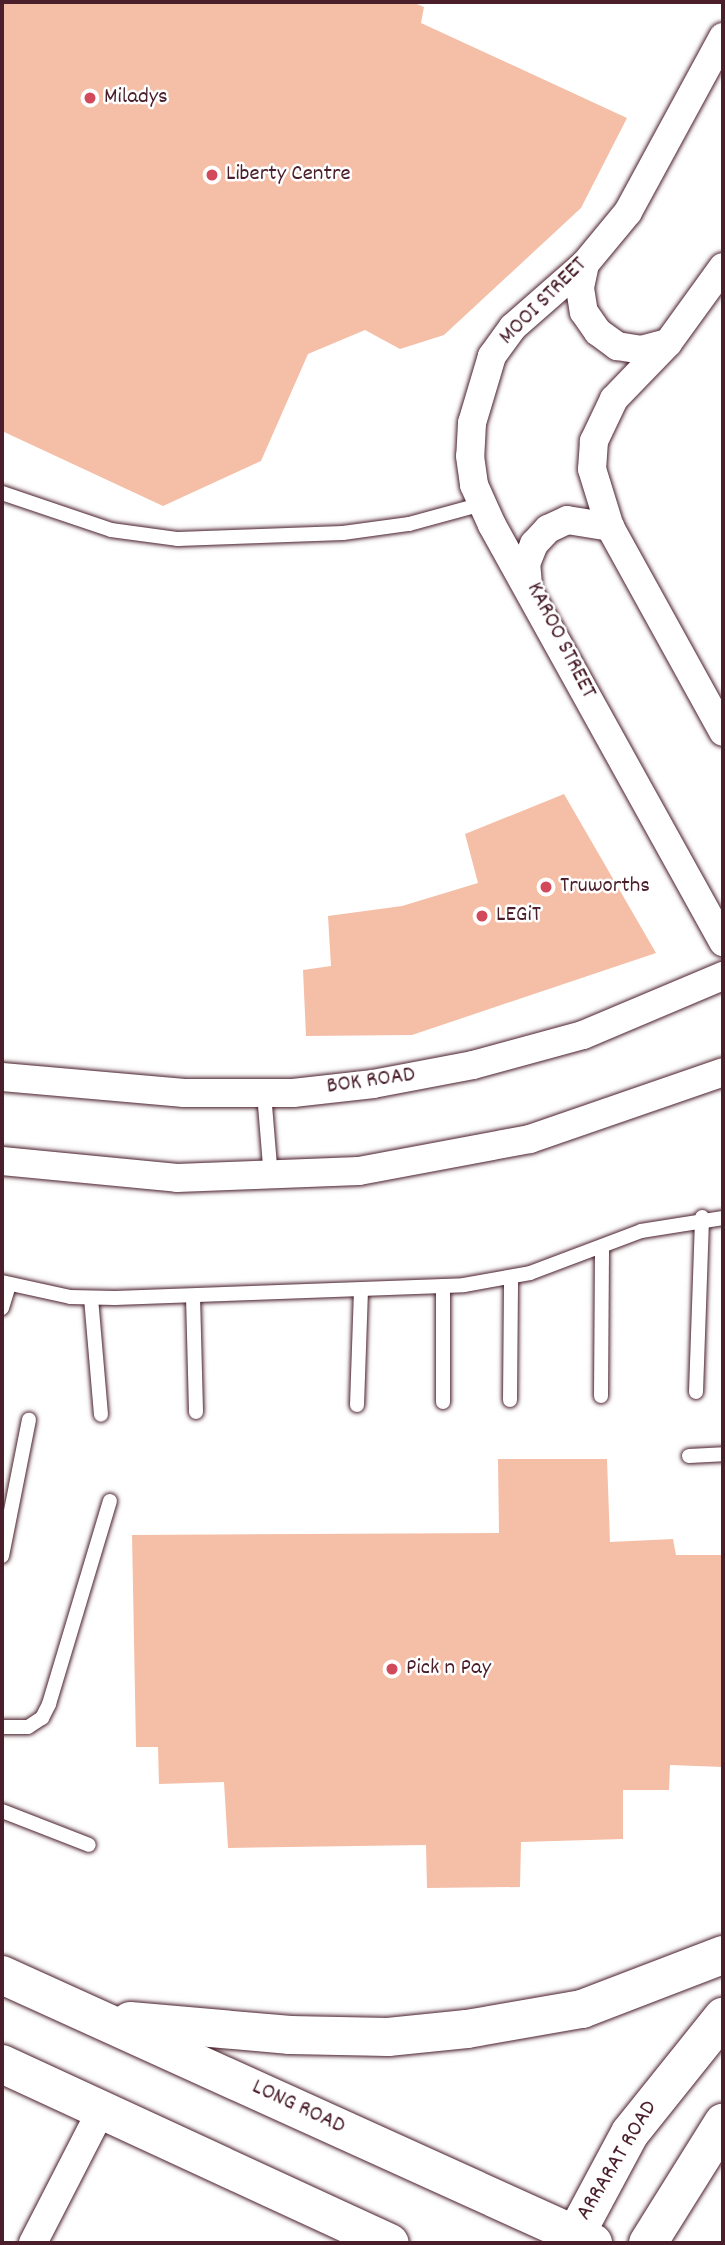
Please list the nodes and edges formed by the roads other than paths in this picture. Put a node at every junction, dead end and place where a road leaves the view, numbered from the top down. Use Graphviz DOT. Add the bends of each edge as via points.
graph roads {
  1 [pos="723,37"];
  2 [pos="585,264"];
  3 [pos="723,267"];
  4 [pos="668,343"];
  5 [pos="2,493"];
  6 [pos="482,504"];
  7 [pos="610,527"];
  8 [pos="528,585"];
  9 [pos="723,732"];
  10 [pos="723,942"];
  11 [pos="723,976"];
  12 [pos="723,1072"];
  13 [pos="2,1077"];
  14 [pos="264,1093"];
  15 [pos="2,1161"];
  16 [pos="271,1179"];
  17 [pos="702,1217"];
  18 [pos="723,1218"];
  19 [pos="602,1248"];
  20 [pos="511,1278"];
  21 [pos="6,1284"];
  22 [pos="443,1286"];
  23 [pos="360,1290"];
  24 [pos="193,1296"];
  25 [pos="91,1298"];
  26 [pos="2,1308"];
  27 [pos="696,1392"];
  28 [pos="601,1396"];
  29 [pos="510,1400"];
  30 [pos="443,1402"];
  31 [pos="357,1405"];
  32 [pos="195,1412"];
  33 [pos="101,1415"];
  34 [pos="29,1420"];
  35 [pos="723,1454"];
  36 [pos="689,1456"];
  37 [pos="110,1501"];
  38 [pos="2,1556"];
  39 [pos="2,1727"];
  40 [pos="2,1811"];
  41 [pos="89,1845"];
  42 [pos="723,1955"];
  43 [pos="2,1975"];
  44 [pos="723,2017"];
  45 [pos="104,2019"];
  46 [pos="2,2064"];
  47 [pos="102,2109"];
  48 [pos="723,2123"];
  49 [pos="579,2240"];
  50 [pos="33,2243"];
  51 [pos="390,2243"];
  52 [pos="648,2243"];
  1 -- 2 [label="street, MOOI STREET" via="628,212"];
  2 -- 4 [label="street" via="582,300 597,332 618,346 641,350"];
  2 -- 6 [label="street, MOOI STREET" via="513,327 492,356 472,423 474,485"];
  3 -- 4 [label="street"];
  4 -- 7 [label="street" via="614,399 594,441 592,469"];
  5 -- 6 [label="lane" via="111,530 178,539 343,533 409,524"];
  6 -- 8 [label="street, MOOI STREET"];
  7 -- 8 [label="street, KAROO STREET" via="567,520 548,529 534,544 526,564"];
  7 -- 9 [label="street"];
  8 -- 10 [label="street, KAROO STREET"];
  11 -- 14 [label="street, BOK ROAD" via="677,999 531,1050 412,1077"];
  12 -- 16 [label="street" via="530,1139 435,1160"];
  13 -- 14 [label="street, BOK ROAD" via="184,1093"];
  14 -- 16 [label="lane"];
  15 -- 16 [label="street" via="177,1178"];
  17 -- 18 [label="lane"];
  17 -- 19 [label="lane" via="641,1231"];
  17 -- 27 [label="lane"];
  19 -- 20 [label="lane"];
  19 -- 28 [label="lane"];
  20 -- 22 [label="lane"];
  20 -- 29 [label="lane"];
  21 -- 25 [label="lane"];
  21 -- 26 [label="lane"];
  22 -- 23 [label="lane"];
  22 -- 30 [label="lane"];
  23 -- 24 [label="lane"];
  23 -- 31 [label="lane"];
  24 -- 25 [label="lane"];
  24 -- 32 [label="lane"];
  25 -- 33 [label="lane"];
  34 -- 38 [label="lane"];
  35 -- 36 [label="lane"];
  37 -- 39 [label="lane" via="49,1704 42,1718 28,1727"];
  40 -- 41 [label="lane"];
  42 -- 45 [label="street" via="582,2008 388,2037 290,2035"];
  43 -- 45 [label="street, LONG ROAD"];
  44 -- 49 [label="street, ARRARAT ROAD" via="630,2133"];
  45 -- 49 [label="street, LONG ROAD"];
  46 -- 47 [label="street"];
  47 -- 50 [label="street"];
  47 -- 51 [label="street"];
  48 -- 52 [label="street"];
}
